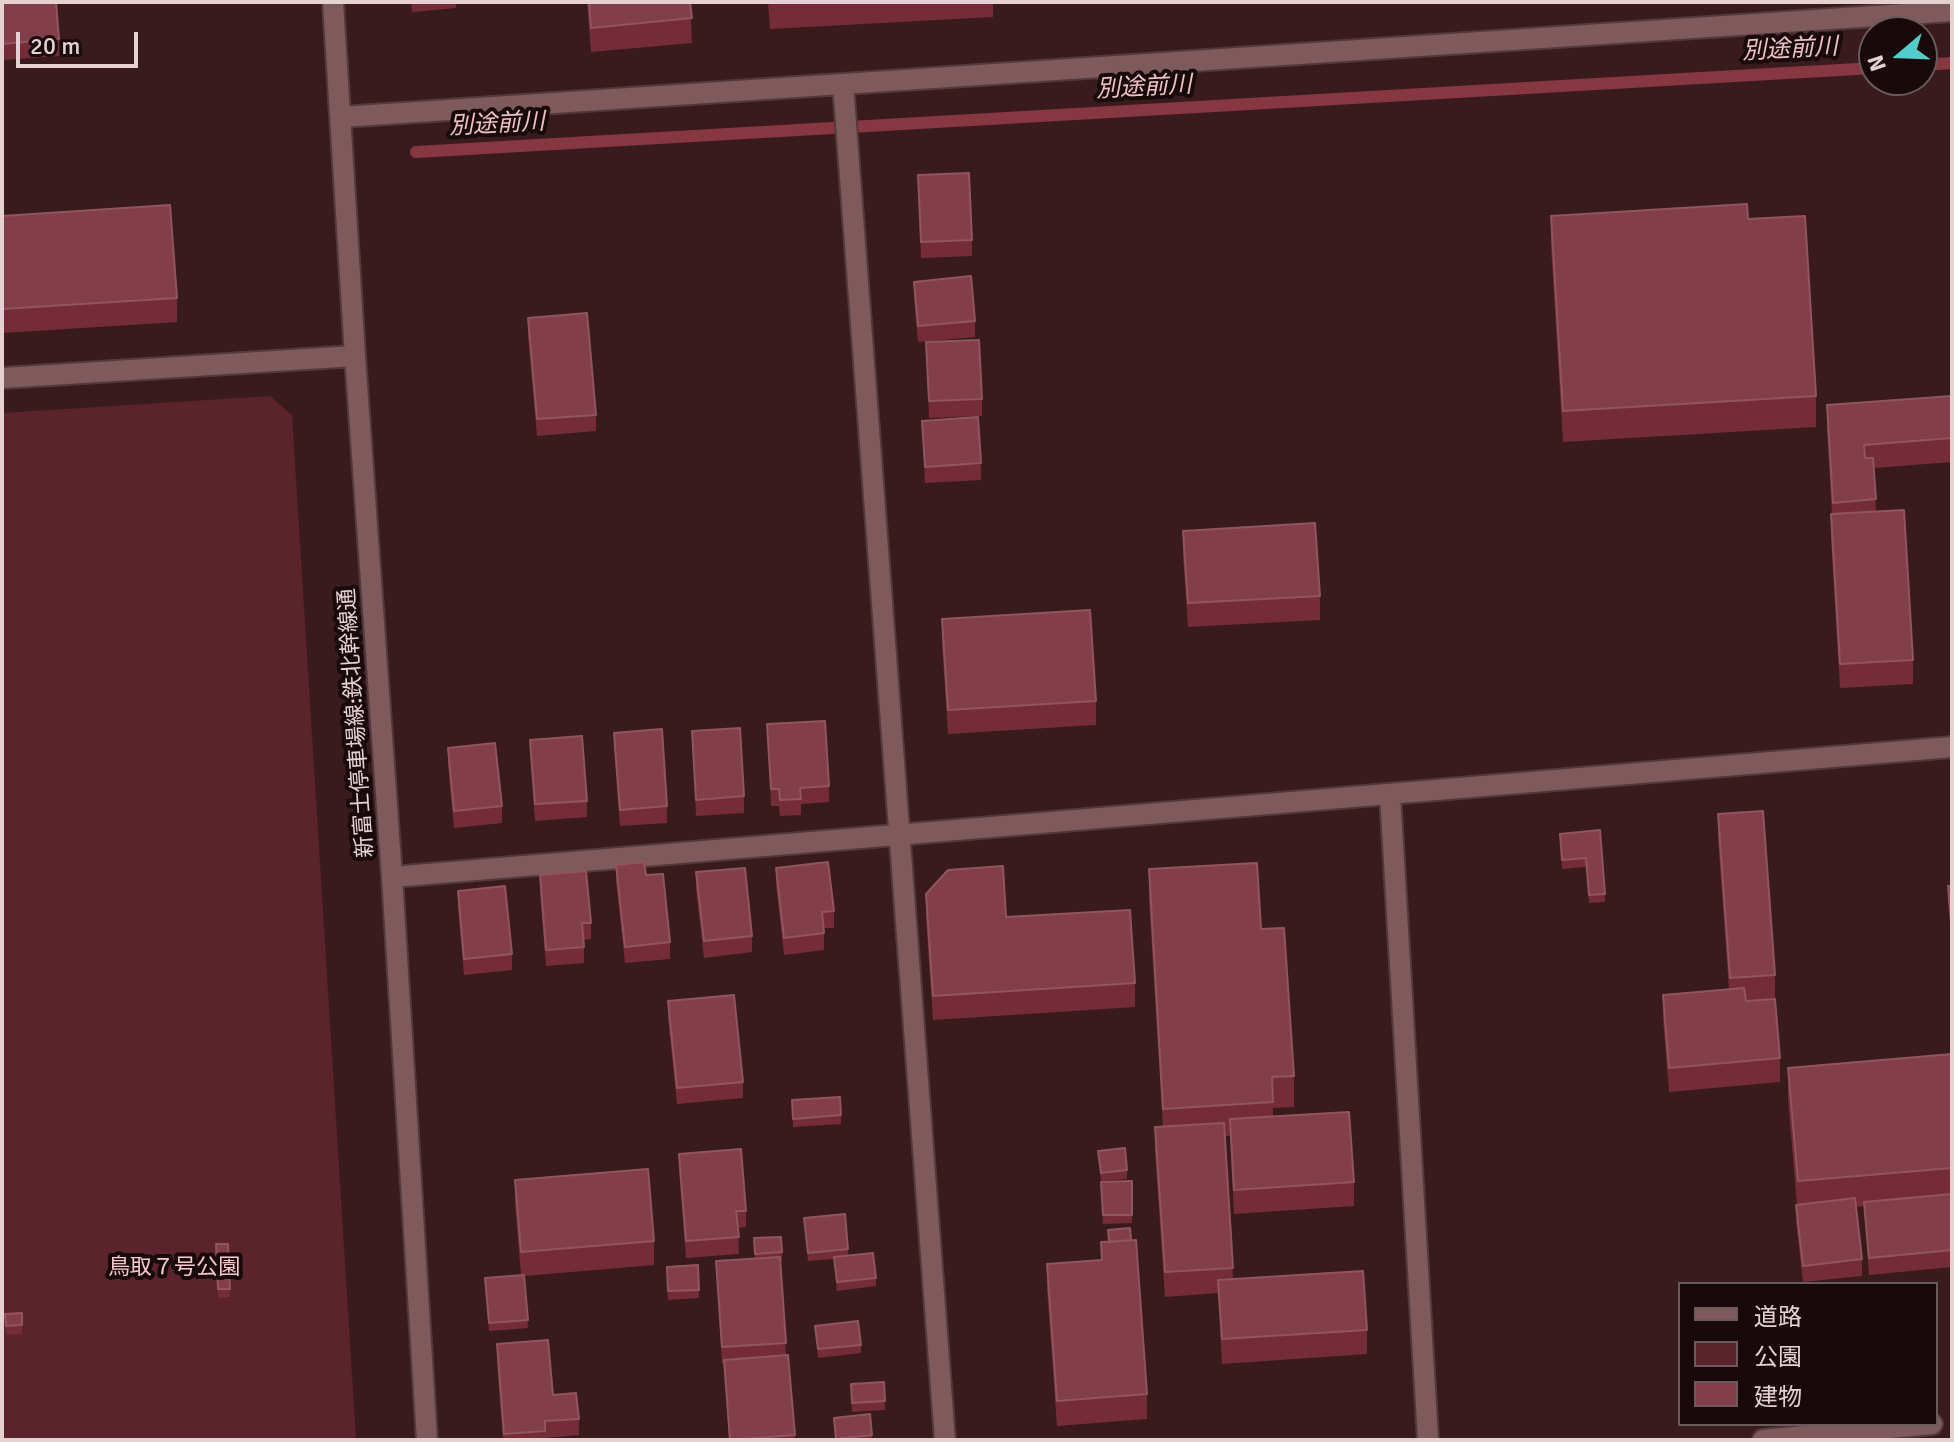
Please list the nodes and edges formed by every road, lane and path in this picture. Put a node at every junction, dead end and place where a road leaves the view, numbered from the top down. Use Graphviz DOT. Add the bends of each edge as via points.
graph roads {
  1 [pos="333,2"];
  2 [pos="1943,8"];
  3 [pos="843,84"];
  4 [pos="341,117"];
  5 [pos="355,356"];
  6 [pos="2,378"];
  7 [pos="1952,747"];
  8 [pos="1390,794"];
  9 [pos="900,836"];
  10 [pos="392,877"];
  11 [pos="1913,1426"];
  12 [pos="427,1440"];
  13 [pos="945,1440"];
  14 [pos="1428,1440"];
  15 [pos="1763,1440"];
  1 -- 4 [label="street, 新富士停車場線:鉄北幹線通"];
  2 -- 3 [label="street"];
  3 -- 4 [label="street"];
  3 -- 9 [label="street"];
  4 -- 5 [label="street, 新富士停車場線:鉄北幹線通"];
  5 -- 6 [label="street"];
  5 -- 10 [label="street, 新富士停車場線:鉄北幹線通"];
  7 -- 8 [label="street"];
  8 -- 9 [label="street"];
  8 -- 14 [label="street"];
  9 -- 10 [label="street"];
  9 -- 13 [label="street"];
  10 -- 12 [label="street, 新富士停車場線:鉄北幹線通"];
  11 -- 15 [label="street"];
}
